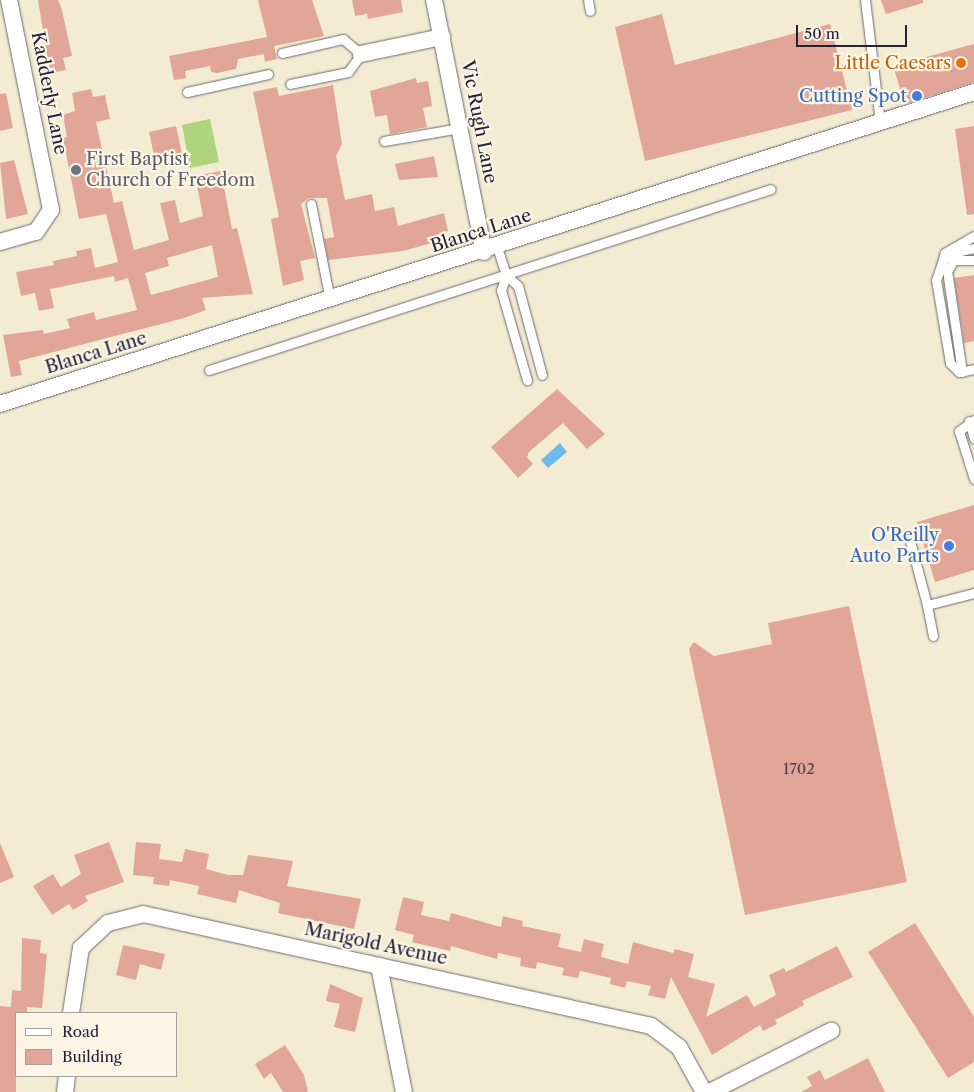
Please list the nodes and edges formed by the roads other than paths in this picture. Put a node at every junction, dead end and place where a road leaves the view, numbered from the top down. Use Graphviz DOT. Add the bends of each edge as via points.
graph roads {
  1 [pos="10,0"];
  2 [pos="434,0"];
  3 [pos="588,0"];
  4 [pos="865,0"];
  5 [pos="590,11"];
  6 [pos="442,37"];
  7 [pos="282,53"];
  8 [pos="360,54"];
  9 [pos="268,74"];
  10 [pos="290,84"];
  11 [pos="187,92"];
  12 [pos="974,92"];
  13 [pos="880,123"];
  14 [pos="460,128"];
  15 [pos="384,141"];
  16 [pos="771,189"];
  17 [pos="310,204"];
  18 [pos="974,236"];
  19 [pos="0,242"];
  20 [pos="974,248"];
  21 [pos="490,249"];
  22 [pos="974,260"];
  23 [pos="949,264"];
  24 [pos="506,275"];
  25 [pos="330,300"];
  26 [pos="974,369"];
  27 [pos="209,370"];
  28 [pos="962,372"];
  29 [pos="542,375"];
  30 [pos="527,380"];
  31 [pos="0,404"];
  32 [pos="971,421"];
  33 [pos="974,438"];
  34 [pos="974,479"];
  35 [pos="909,537"];
  36 [pos="974,593"];
  37 [pos="927,605"];
  38 [pos="933,636"];
  39 [pos="379,966"];
  40 [pos="71,1012"];
  41 [pos="831,1031"];
  42 [pos="67,1077"];
  43 [pos="65,1092"];
  44 [pos="404,1092"];
  45 [pos="704,1092"];
  46 [pos="710,1092"];
  1 -- 19 [label="street, Kadderly Lane" via="50,202 45,224 22,237"];
  2 -- 6 [label="street, Vic Rugh Lane"];
  3 -- 5 [label="lane"];
  4 -- 13 [label="lane"];
  6 -- 8 [label="street"];
  6 -- 14 [label="street, Vic Rugh Lane"];
  7 -- 8 [label="lane" via="343,39"];
  8 -- 10 [label="lane" via="348,72"];
  9 -- 11 [label="lane"];
  12 -- 13 [label="street, Blanca Lane"];
  13 -- 21 [label="street, Blanca Lane"];
  14 -- 15 [label="lane"];
  14 -- 21 [label="street, Vic Rugh Lane"];
  16 -- 24 [label="lane"];
  17 -- 25 [label="lane"];
  18 -- 28 [label="lane" via="945,254 936,280 950,363"];
  20 -- 23 [label="lane" via="960,251"];
  21 -- 24 [label="lane"];
  21 -- 25 [label="street, Blanca Lane"];
  22 -- 23 [label="lane" via="958,258"];
  23 -- 28 [label="lane"];
  24 -- 27 [label="lane"];
  24 -- 29 [label="lane" via="518,286"];
  24 -- 30 [label="lane" via="501,290"];
  25 -- 31 [label="street, Blanca Lane"];
  26 -- 28 [label="lane"];
  32 -- 33 [label="lane"];
  32 -- 34 [label="lane" via="959,434"];
  35 -- 37 [label="lane"];
  36 -- 37 [label="lane"];
  37 -- 38 [label="lane"];
  39 -- 40 [label="street, Marigold Avenue" via="172,919 131,914 108,923 81,948 74,975"];
  39 -- 44 [label="street"];
  39 -- 45 [label="street, Marigold Avenue" via="651,1026 679,1047"];
  41 -- 46 [label="street"];
  42 -- 43 [label="street"];
}
